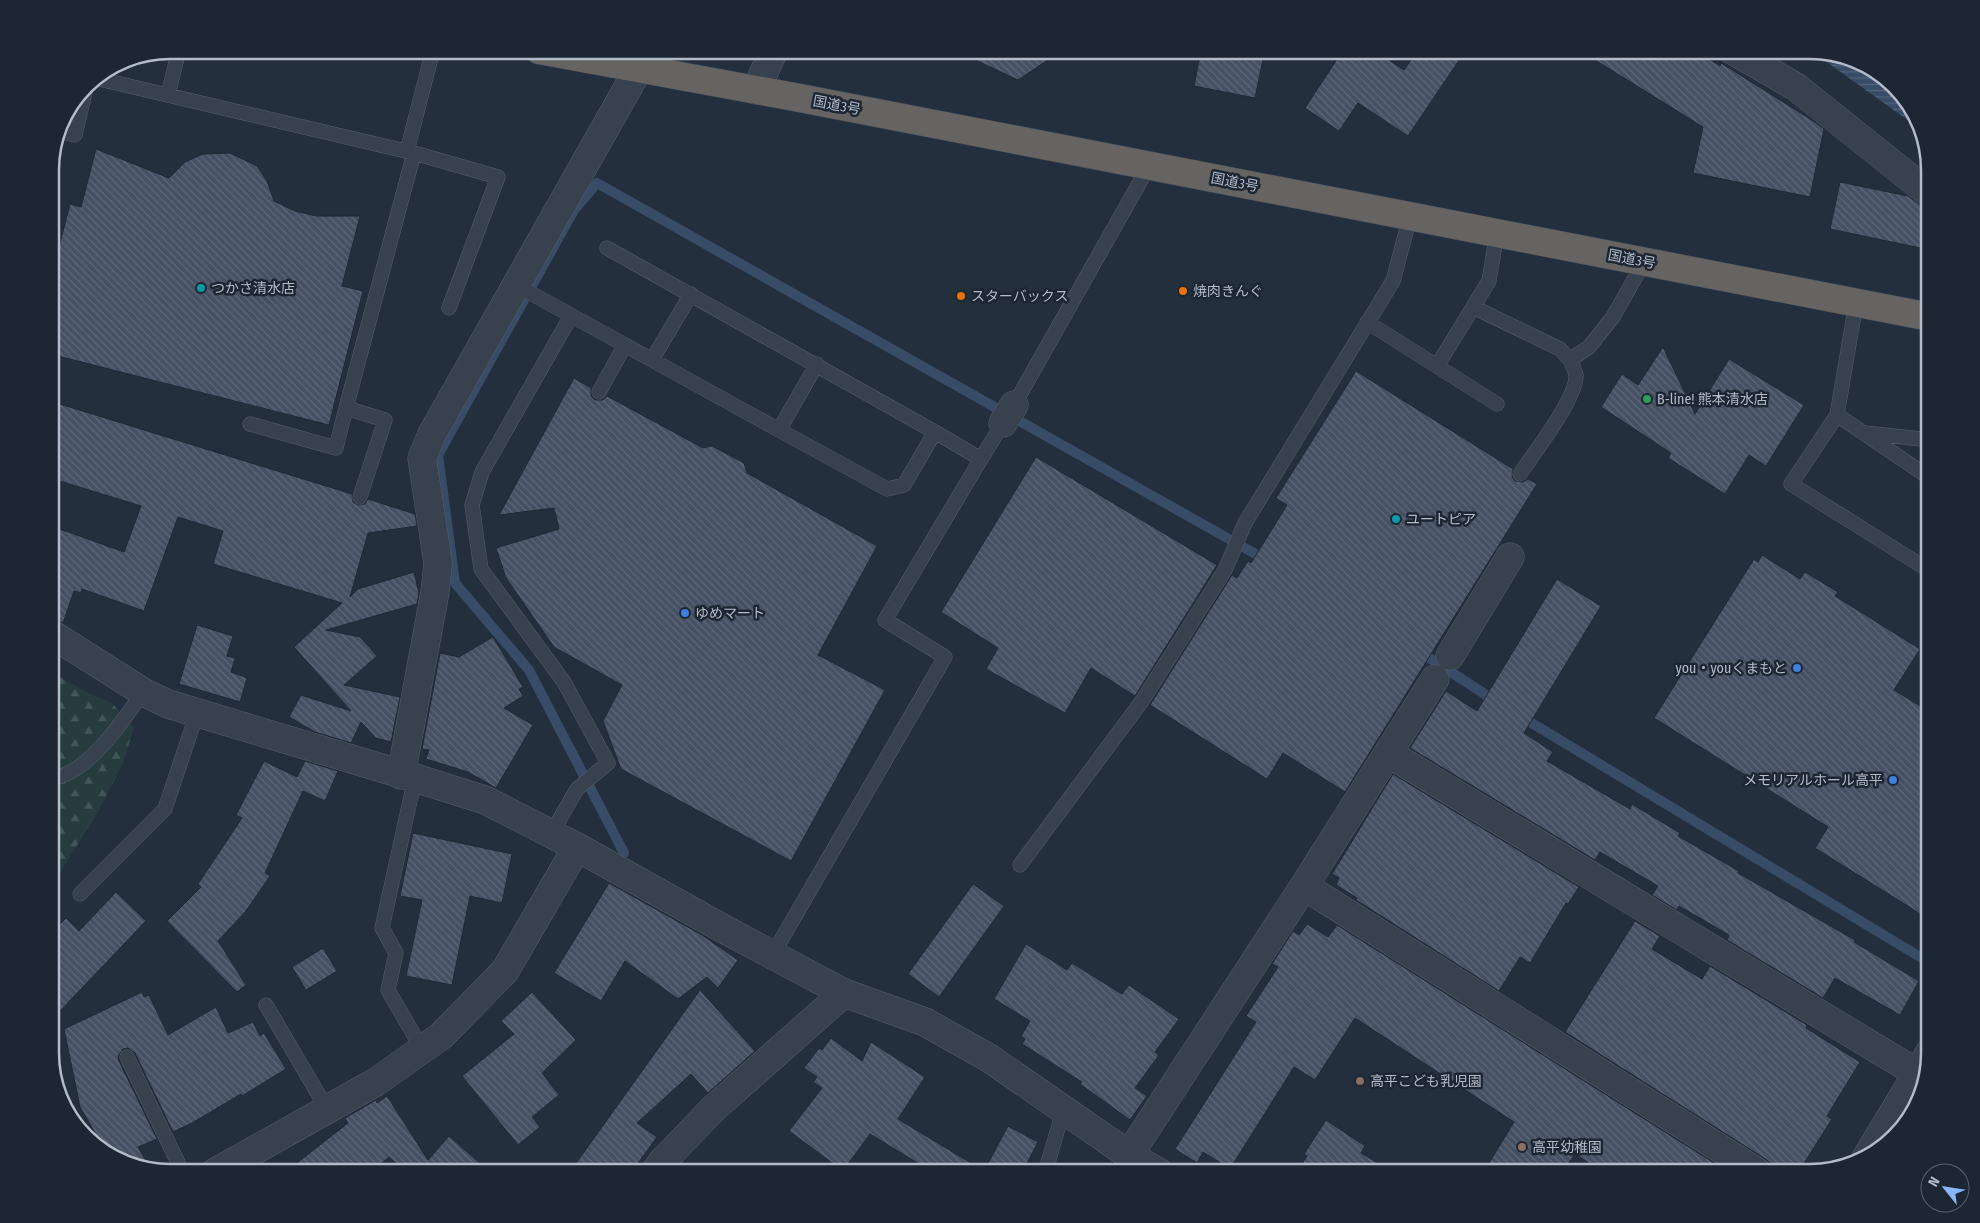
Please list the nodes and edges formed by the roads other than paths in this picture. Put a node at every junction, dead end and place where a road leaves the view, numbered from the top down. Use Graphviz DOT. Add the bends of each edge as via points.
graph roads {
  1 [pos="178,59"];
  2 [pos="431,59"];
  3 [pos="589,59"];
  4 [pos="770,59"];
  5 [pos="1748,59"];
  6 [pos="639,68"];
  7 [pos="104,80"];
  8 [pos="756,90"];
  9 [pos="168,95"];
  10 [pos="83,100"];
  11 [pos="65,133"];
  12 [pos="410,152"];
  13 [pos="1149,166"];
  14 [pos="1921,187"];
  15 [pos="1410,216"];
  16 [pos="1497,233"];
  17 [pos="607,248"];
  18 [pos="1644,262"];
  19 [pos="527,291"];
  20 [pos="690,294"];
  21 [pos="1856,303"];
  22 [pos="1473,307"];
  23 [pos="449,308"];
  24 [pos="1921,315"];
  25 [pos="571,316"];
  26 [pos="1367,322"];
  27 [pos="624,345"];
  28 [pos="652,360"];
  29 [pos="1570,360"];
  30 [pos="817,364"];
  31 [pos="1437,366"];
  32 [pos="599,392"];
  33 [pos="1497,404"];
  34 [pos="346,408"];
  35 [pos="1837,414"];
  36 [pos="250,424"];
  37 [pos="779,430"];
  38 [pos="935,432"];
  39 [pos="1864,433"];
  40 [pos="1921,439"];
  41 [pos="981,459"];
  42 [pos="1921,472"];
  43 [pos="1520,474"];
  44 [pos="360,497"];
  45 [pos="1510,557"];
  46 [pos="1921,565"];
  47 [pos="59,639"];
  48 [pos="143,692"];
  49 [pos="197,713"];
  50 [pos="1388,754"];
  51 [pos="408,776"];
  52 [pos="59,778"];
  53 [pos="551,834"];
  54 [pos="578,847"];
  55 [pos="1020,865"];
  56 [pos="1304,886"];
  57 [pos="80,894"];
  58 [pos="773,954"];
  59 [pos="844,993"];
  60 [pos="266,1005"];
  61 [pos="422,1049"];
  62 [pos="127,1058"];
  63 [pos="1921,1060"];
  64 [pos="1920,1069"];
  65 [pos="1064,1108"];
  66 [pos="327,1109"];
  67 [pos="1875,1143"];
  68 [pos="1129,1155"];
  69 [pos="178,1164"];
  70 [pos="230,1164"];
  71 [pos="661,1164"];
  72 [pos="1048,1164"];
  73 [pos="1144,1164"];
  74 [pos="1746,1164"];
  1 -- 9 [label="lane"];
  2 -- 12 [label="lane"];
  3 -- 6 [label="highway, 国道3号"];
  4 -- 8 [label="street"];
  5 -- 14 [label="street" via="1796,87"];
  6 -- 8 [label="highway, 国道3号"];
  6 -- 19 [label="street"];
  7 -- 9 [label="lane"];
  8 -- 13 [label="highway, 国道3号"];
  9 -- 12 [label="lane"];
  10 -- 11 [label="lane" via="75,135"];
  12 -- 23 [label="lane" via="498,177"];
  12 -- 34 [label="lane"];
  13 -- 15 [label="highway, 国道3号"];
  13 -- 41 [label="lane"];
  15 -- 16 [label="highway, 国道3号"];
  15 -- 26 [label="lane" via="1393,281"];
  16 -- 18 [label="highway, 国道3号"];
  16 -- 22 [label="lane" via="1489,281"];
  17 -- 20 [label="lane"];
  18 -- 21 [label="highway, 国道3号"];
  18 -- 29 [label="lane" via="1613,317 1589,347"];
  19 -- 25 [label="lane"];
  19 -- 51 [label="street" via="432,434 422,458 438,563"];
  20 -- 28 [label="lane"];
  20 -- 30 [label="lane"];
  21 -- 24 [label="highway, 国道3号"];
  21 -- 35 [label="lane"];
  22 -- 29 [label="lane" via="1560,349"];
  22 -- 31 [label="lane"];
  25 -- 27 [label="lane"];
  25 -- 53 [label="lane" via="482,472 472,505 481,569 564,682 608,763 577,789"];
  26 -- 31 [label="lane"];
  26 -- 55 [label="lane" via="1245,524 1225,570 1148,692"];
  27 -- 28 [label="lane"];
  27 -- 32 [label="lane"];
  28 -- 37 [label="lane"];
  29 -- 43 [label="lane" via="1576,374 1574,388"];
  30 -- 37 [label="lane"];
  30 -- 38 [label="lane"];
  31 -- 33 [label="lane"];
  34 -- 36 [label="lane" via="336,448"];
  34 -- 44 [label="lane" via="385,420"];
  35 -- 39 [label="lane"];
  35 -- 46 [label="lane" via="1791,484"];
  37 -- 38 [label="lane" via="887,489 904,485"];
  38 -- 41 [label="lane"];
  39 -- 40 [label="lane"];
  39 -- 42 [label="lane"];
  41 -- 58 [label="lane" via="885,620 945,657"];
  45 -- 50 [label="street"];
  47 -- 48 [label="street"];
  48 -- 49 [label="street"];
  48 -- 52 [label="lane" via="117,729 87,760"];
  49 -- 51 [label="street"];
  49 -- 57 [label="lane" via="165,809"];
  50 -- 56 [label="street"];
  50 -- 63 [label="street"];
  51 -- 53 [label="street" via="485,800"];
  51 -- 61 [label="lane" via="382,928 396,952 388,990"];
  53 -- 54 [label="street"];
  54 -- 58 [label="street"];
  54 -- 61 [label="street" via="504,971 441,1036"];
  56 -- 68 [label="street"];
  56 -- 74 [label="street"];
  58 -- 59 [label="street"];
  59 -- 65 [label="street" via="925,1022 989,1058"];
  59 -- 71 [label="street" via="713,1109"];
  60 -- 66 [label="lane"];
  61 -- 66 [label="street" via="376,1082"];
  62 -- 69 [label="lane"];
  64 -- 67 [label="street"];
  65 -- 68 [label="street"];
  65 -- 72 [label="lane"];
  66 -- 70 [label="street"];
  68 -- 73 [label="street"];
}
